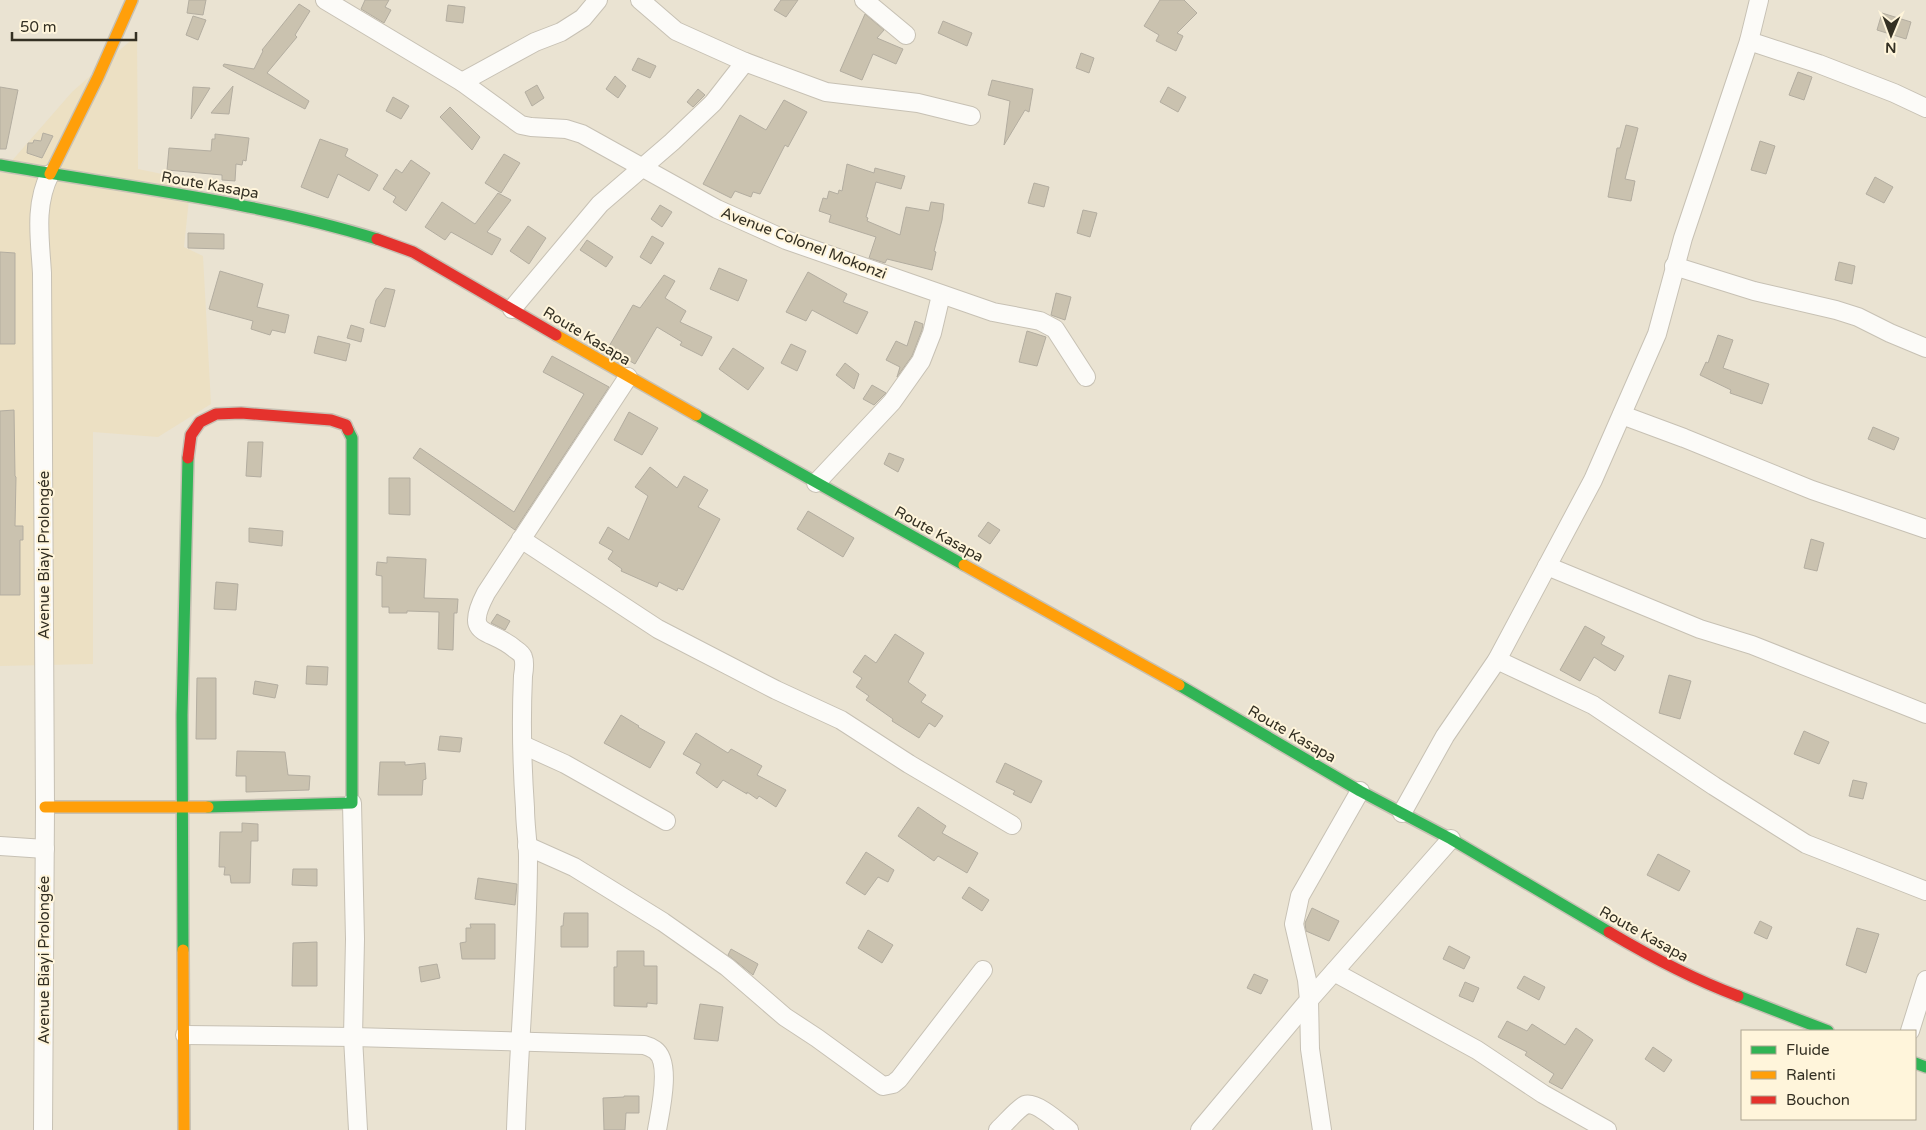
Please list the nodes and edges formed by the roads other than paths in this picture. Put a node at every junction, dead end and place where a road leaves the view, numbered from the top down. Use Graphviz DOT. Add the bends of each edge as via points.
graph roads {
  1 [pos="132,0"];
  2 [pos="325,0"];
  3 [pos="598,0"];
  4 [pos="640,0"];
  5 [pos="864,0"];
  6 [pos="1759,0"];
  7 [pos="906,35"];
  8 [pos="1749,41"];
  9 [pos="745,62"];
  10 [pos="462,82"];
  11 [pos="1926,108"];
  12 [pos="971,116"];
  13 [pos="0,165"];
  14 [pos="640,168"];
  15 [pos="50,174"];
  16 [pos="1674,266"];
  17 [pos="941,295"];
  18 [pos="512,309"];
  19 [pos="1926,348"];
  20 [pos="1086,377"];
  21 [pos="628,378"];
  22 [pos="1622,414"];
  23 [pos="816,482"];
  24 [pos="1926,529"];
  25 [pos="521,539"];
  26 [pos="1547,566"];
  27 [pos="1497,660"];
  28 [pos="1926,714"];
  29 [pos="524,745"];
  30 [pos="1360,791"];
  31 [pos="352,803"];
  32 [pos="45,807"];
  33 [pos="182,808"];
  34 [pos="1402,814"];
  35 [pos="666,822"];
  36 [pos="1012,825"];
  37 [pos="1451,839"];
  38 [pos="0,846"];
  39 [pos="527,846"];
  40 [pos="45,848"];
  41 [pos="1926,891"];
  42 [pos="983,970"];
  43 [pos="1334,972"];
  44 [pos="1926,980"];
  45 [pos="1309,1000"];
  46 [pos="1825,1030"];
  47 [pos="1910,1030"];
  48 [pos="185,1035"];
  49 [pos="353,1037"];
  50 [pos="519,1041"];
  51 [pos="43,1130"];
  52 [pos="184,1130"];
  53 [pos="358,1130"];
  54 [pos="516,1130"];
  55 [pos="657,1130"];
  56 [pos="998,1130"];
  57 [pos="1069,1130"];
  58 [pos="1200,1130"];
  59 [pos="1322,1130"];
  60 [pos="1607,1130"];
  1 -- 15 [label="main road, Avenue Biayi Prolongée"];
  2 -- 10 [label="street, Avenue Colonel Mokonzi"];
  3 -- 10 [label="street" via="583,18 561,32 535,42"];
  4 -- 9 [label="street" via="676,31"];
  5 -- 7 [label="street"];
  6 -- 8 [label="street"];
  8 -- 11 [label="street" via="1894,92"];
  8 -- 16 [label="street"];
  9 -- 12 [label="street" via="826,92 918,104"];
  9 -- 14 [label="street" via="713,103"];
  10 -- 14 [label="street, Avenue Colonel Mokonzi" via="521,124 566,129"];
  13 -- 15 [label="main road, Route Kasapa"];
  14 -- 17 [label="street, Avenue Colonel Mokonzi" via="717,210 786,240"];
  14 -- 18 [label="street" via="600,204"];
  15 -- 18 [label="main road, Route Kasapa" via="228,202 350,230 412,252"];
  15 -- 32 [label="street, Avenue Biayi Prolongée" via="42,189 39,212"];
  16 -- 19 [label="street" via="1754,291 1858,317"];
  16 -- 22 [label="street" via="1657,334"];
  17 -- 20 [label="street, Avenue Colonel Mokonzi" via="993,312 1040,321 1056,330"];
  17 -- 23 [label="street" via="921,362 892,402"];
  18 -- 21 [label="main road, Route Kasapa"];
  21 -- 23 [label="main road, Route Kasapa"];
  21 -- 25 [label="street"];
  22 -- 24 [label="street" via="1812,490"];
  22 -- 26 [label="street" via="1593,480"];
  23 -- 30 [label="main road, Route Kasapa" via="1201,697"];
  25 -- 29 [label="street" via="486,593 477,610 476,621 482,631 523,656"];
  25 -- 36 [label="street" via="658,629 842,720"];
  26 -- 27 [label="street"];
  26 -- 28 [label="street" via="1700,629 1752,645"];
  27 -- 34 [label="street" via="1445,736"];
  27 -- 41 [label="street" via="1593,705 1806,844"];
  29 -- 35 [label="street" via="565,764"];
  29 -- 39 [label="street"];
  30 -- 34 [label="main road, Route Kasapa"];
  30 -- 45 [label="street" via="1300,896 1294,924"];
  31 -- 33 [label="main road"];
  31 -- 33 [label="main road" via="352,438 346,425 331,420 242,413 216,414 200,422 191,435 185,548"];
  31 -- 49 [label="street"];
  32 -- 33 [label="main road"];
  32 -- 40 [label="street, Avenue Biayi Prolongée"];
  33 -- 48 [label="main road"];
  34 -- 37 [label="main road, Route Kasapa"];
  37 -- 43 [label="street"];
  37 -- 46 [label="main road, Route Kasapa" via="1592,923 1703,983"];
  38 -- 40 [label="street"];
  39 -- 42 [label="street" via="574,867 663,922 727,967 786,1017 883,1086 893,1084 899,1078"];
  39 -- 50 [label="street" via="526,951"];
  40 -- 51 [label="street, Avenue Biayi Prolongée"];
  43 -- 45 [label="street"];
  43 -- 60 [label="street" via="1477,1050 1543,1094"];
  44 -- 47 [label="street"];
  45 -- 58 [label="street"];
  45 -- 59 [label="street" via="1310,1050"];
  48 -- 49 [label="street"];
  48 -- 52 [label="main road"];
  49 -- 50 [label="street"];
  49 -- 53 [label="street"];
  50 -- 54 [label="street"];
  50 -- 55 [label="street" via="624,1043 656,1050 661,1058 664,1078"];
  56 -- 57 [label="street" via="1025,1105 1031,1104"];
}
